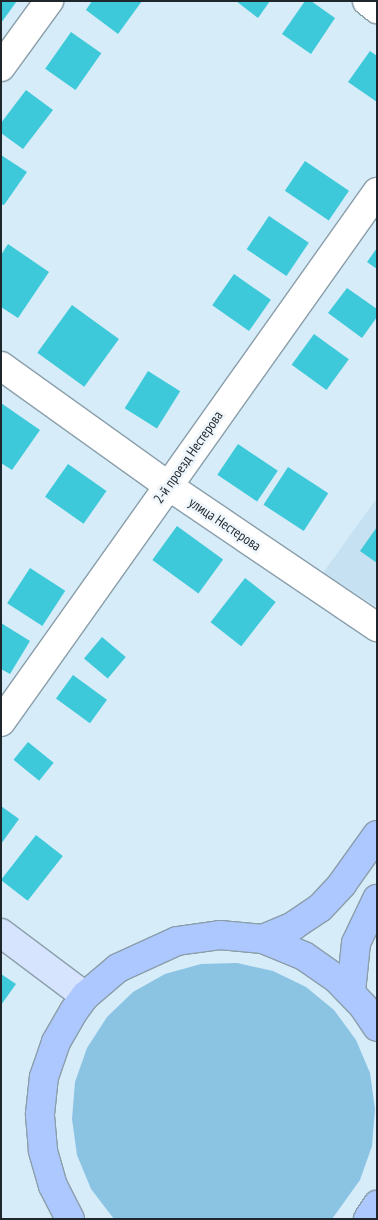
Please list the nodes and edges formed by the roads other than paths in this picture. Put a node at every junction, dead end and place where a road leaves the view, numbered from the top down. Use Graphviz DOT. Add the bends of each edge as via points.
graph roads {
  1 [pos="49,1"];
  2 [pos="366,1"];
  3 [pos="377,8"];
  4 [pos="1,68"];
  5 [pos="377,192"];
  6 [pos="1,366"];
  7 [pos="168,485"];
  8 [pos="377,627"];
  9 [pos="1,722"];
  10 [pos="377,835"];
  11 [pos="377,899"];
  12 [pos="1,933"];
  13 [pos="263,939"];
  14 [pos="351,992"];
  15 [pos="85,996"];
  16 [pos="377,1026"];
  17 [pos="377,1205"];
  18 [pos="70,1218"];
  19 [pos="368,1219"];
  1 -- 4 [label="street"];
  2 -- 3 [label="street"];
  5 -- 7 [label="street, 2-й проезд Нестерова"];
  6 -- 7 [label="street, улица Нестерова"];
  7 -- 8 [label="street, улица Нестерова"];
  7 -- 9 [label="street, 2-й проезд Нестерова"];
  10 -- 13 [label="main road" via="342,884 320,908 293,926"];
  11 -- 14 [label="main road" via="356,942"];
  12 -- 15 [label="main road"];
  13 -- 14 [label="main road" via="304,956"];
  13 -- 15 [label="main road" via="220,935 177,941 130,960"];
  14 -- 16 [label="main road"];
  15 -- 18 [label="main road" via="56,1042 44,1077 40,1104 40,1132 47,1168"];
  17 -- 19 [label="main road"];
}
